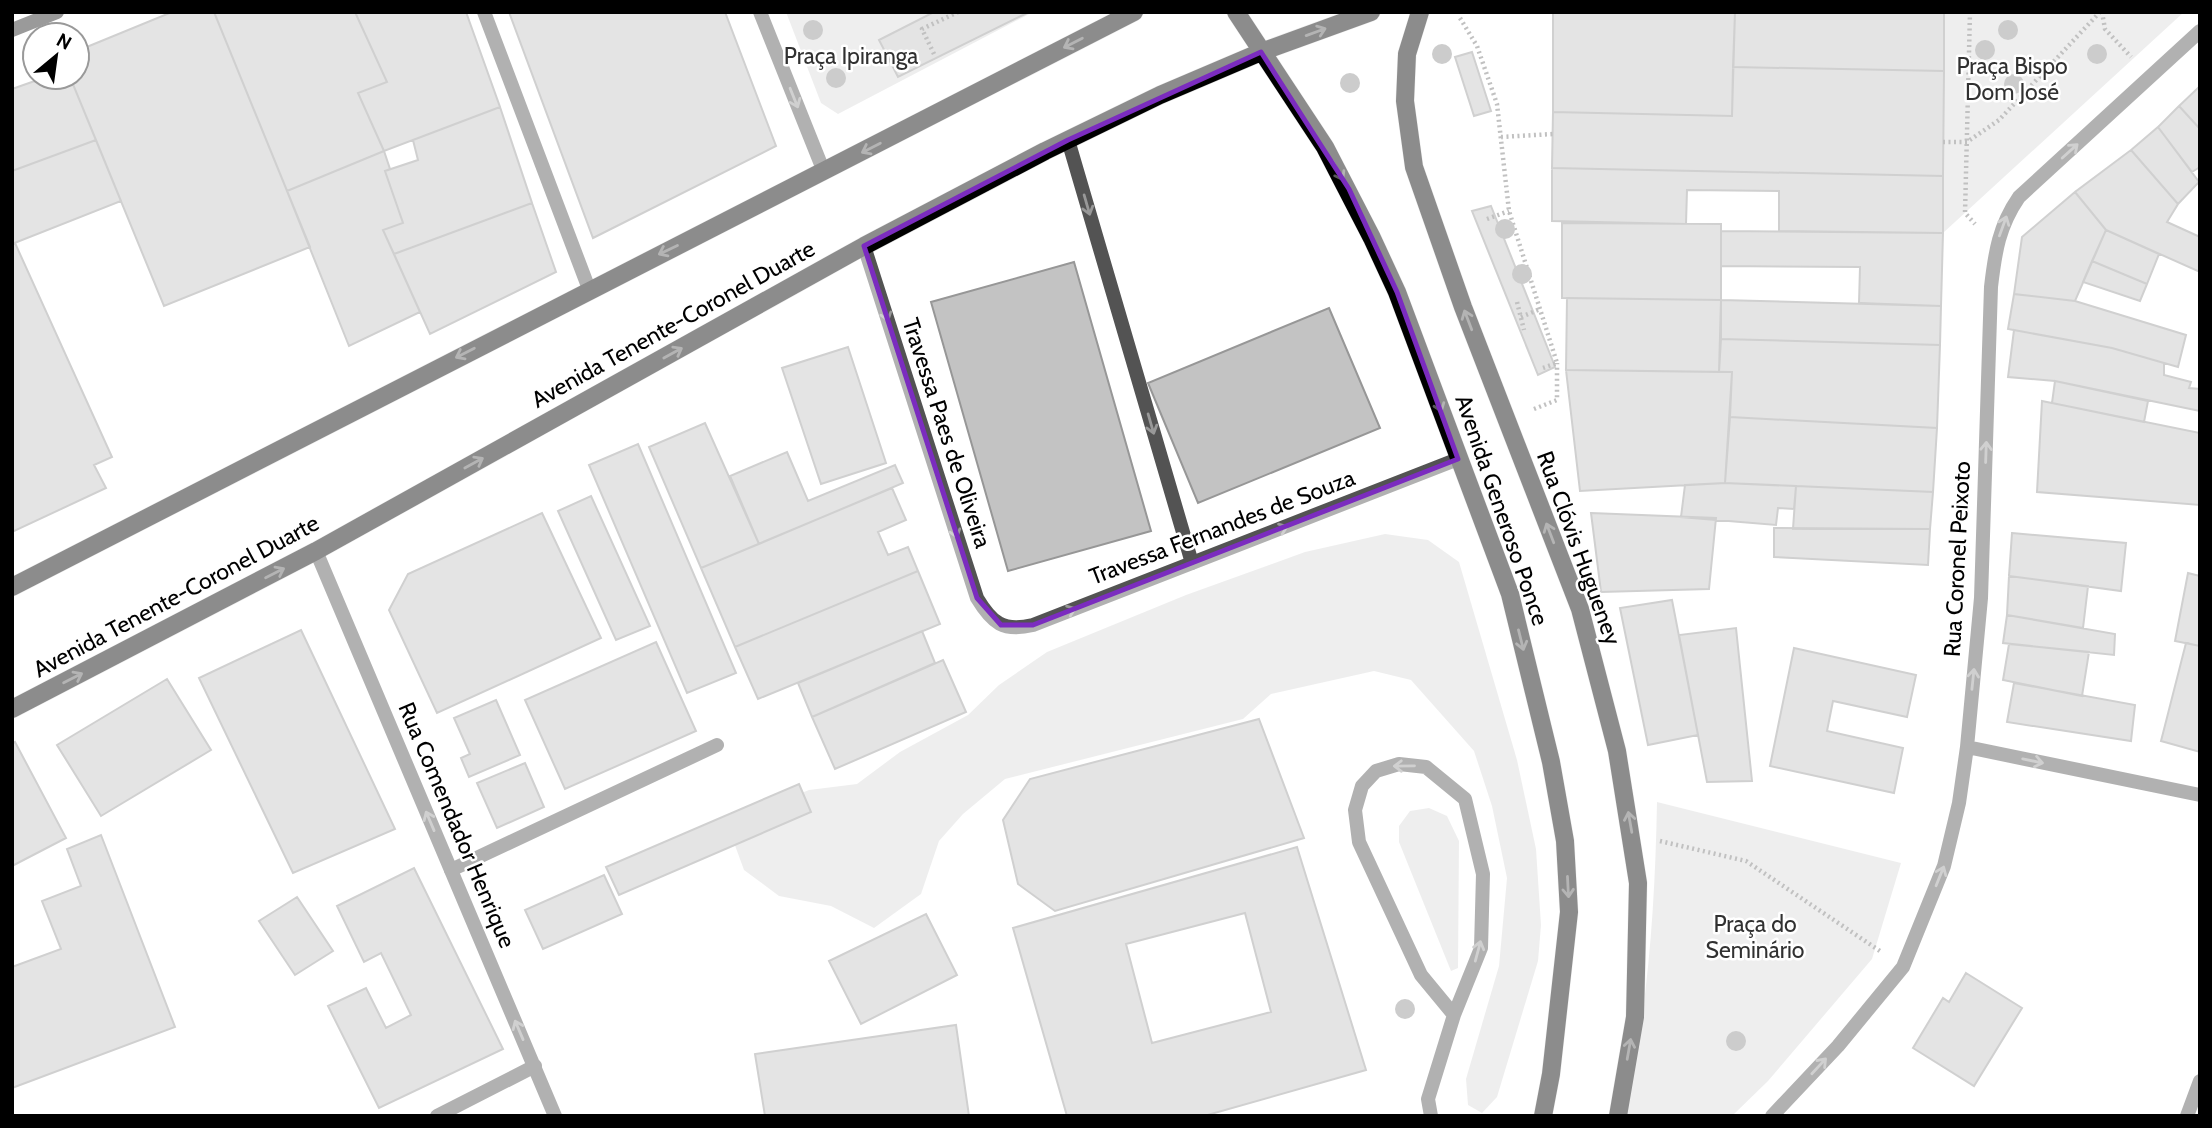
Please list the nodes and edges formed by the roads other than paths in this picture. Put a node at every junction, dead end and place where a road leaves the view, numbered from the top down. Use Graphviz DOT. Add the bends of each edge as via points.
graph roads {
  1 [pos="57,12"];
  2 [pos="484,12"];
  3 [pos="760,12"];
  4 [pos="1134,12"];
  5 [pos="1236,12"];
  6 [pos="1371,12"];
  7 [pos="1420,12"];
  8 [pos="27,18"];
  9 [pos="12,30"];
  10 [pos="2200,31"];
  11 [pos="1261,52"];
  12 [pos="1068,140"];
  13 [pos="824,172"];
  14 [pos="864,246"];
  15 [pos="589,289"];
  16 [pos="1458,459"];
  17 [pos="316,551"];
  18 [pos="1192,563"];
  19 [pos="12,587"];
  20 [pos="1001,625"];
  21 [pos="12,709"];
  22 [pos="717,745"];
  23 [pos="1967,747"];
  24 [pos="2200,795"];
  25 [pos="451,870"];
  26 [pos="1454,1015"];
  27 [pos="534,1066"];
  28 [pos="2200,1081"];
  29 [pos="436,1116"];
  30 [pos="555,1116"];
  31 [pos="1431,1116"];
  32 [pos="1543,1116"];
  33 [pos="1618,1116"];
  34 [pos="1772,1116"];
  35 [pos="2187,1116"];
  1 -- 8 [label="street"];
  2 -- 15 [label="street"];
  3 -- 13 [label="street, one-way"];
  4 -- 13 [label="main road, one-way"];
  5 -- 11 [label="main road, Avenida Generoso Ponce"];
  11 -- 6 [label="main road, Avenida Tenente-Coronel Duarte, one-way"];
  33 -- 7 [label="main road, Rua Clóvis Hugueney, one-way" via="1635,1017 1638,883 1618,751 1580,609 1414,167 1405,101 1407,54"];
  8 -- 9 [label="street"];
  23 -- 10 [label="street, Rua Coronel Peixoto, one-way" via="1981,597 1991,287 2004,218 2020,197"];
  11 -- 12 [label="main road, Avenida Tenente-Coronel Duarte"];
  11 -- 16 [label="main road, Avenida Generoso Ponce, one-way" via="1349,189 1397,292"];
  12 -- 14 [label="main road, Avenida Tenente-Coronel Duarte"];
  12 -- 18 [label="street, one-way"];
  13 -- 15 [label="main road, one-way"];
  17 -- 14 [label="main road, Avenida Tenente-Coronel Duarte, one-way"];
  14 -- 20 [label="street, Travessa Paes de Oliveira, one-way" via="977,598 987,615"];
  15 -- 19 [label="main road, one-way"];
  18 -- 16 [label="street, Travessa Fernandes de Souza, one-way"];
  16 -- 32 [label="main road, Avenida Generoso Ponce, one-way" via="1510,594 1552,762 1565,841 1569,912"];
  21 -- 17 [label="main road, Avenida Tenente-Coronel Duarte, one-way"];
  25 -- 17 [label="street, Rua Comendador Henrique, one-way"];
  20 -- 18 [label="street, Travessa Fernandes de Souza, one-way" via="1015,629 1033,625"];
  22 -- 25 [label="street"];
  23 -- 24 [label="street, one-way"];
  34 -- 23 [label="street, Rua Coronel Peixoto, one-way" via="1903,967 1944,866"];
  27 -- 25 [label="street, Rua Comendador Henrique, one-way"];
  26 -- 26 [label="street, one-way" via="1481,948 1483,874 1465,799 1426,767 1399,764 1376,771 1362,786 1354,810 1359,842 1421,975"];
  26 -- 31 [label="street" via="1428,1099"];
  27 -- 29 [label="street"];
  27 -- 30 [label="street, Rua Comendador Henrique"];
  28 -- 35 [label="street"];
}
